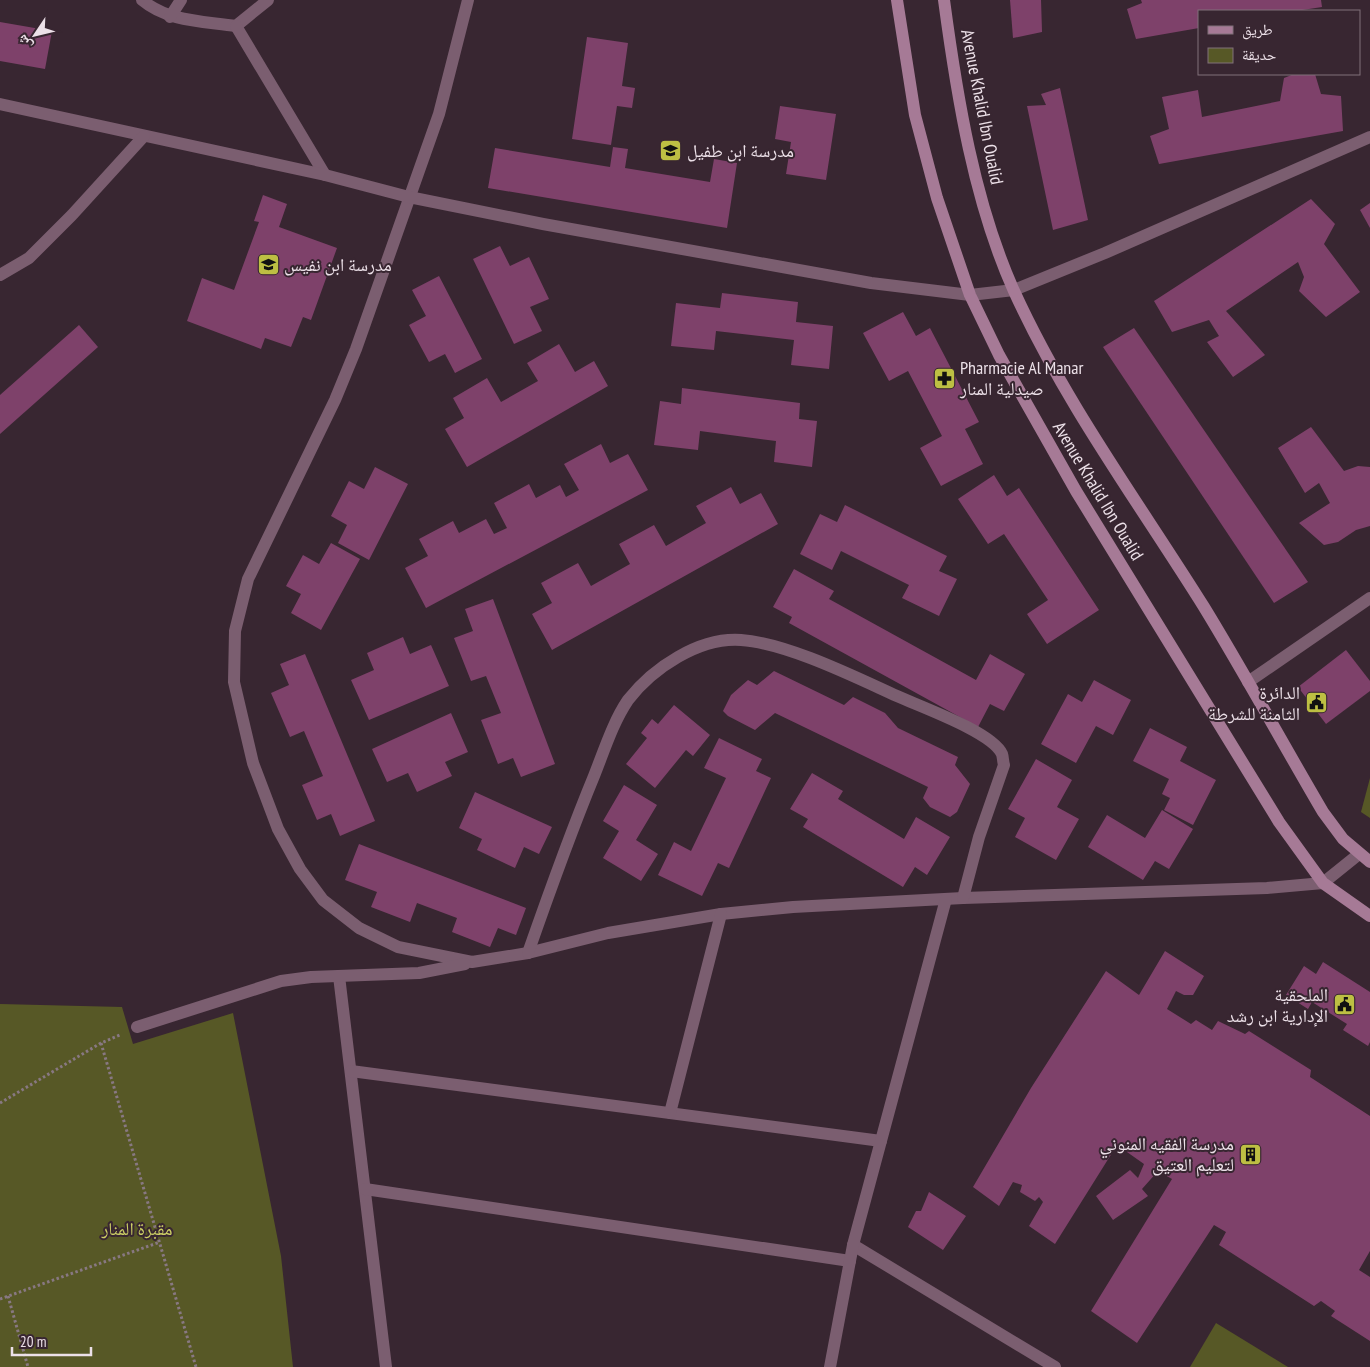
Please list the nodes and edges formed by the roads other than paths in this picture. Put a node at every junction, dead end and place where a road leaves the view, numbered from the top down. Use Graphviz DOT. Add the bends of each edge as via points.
graph roads {
  1 [pos="142,0"];
  2 [pos="181,0"];
  3 [pos="268,0"];
  4 [pos="468,0"];
  5 [pos="897,0"];
  6 [pos="944,0"];
  7 [pos="170,17"];
  8 [pos="236,26"];
  9 [pos="0,104"];
  10 [pos="144,136"];
  11 [pos="1370,137"];
  12 [pos="325,175"];
  13 [pos="409,197"];
  14 [pos="0,275"];
  15 [pos="1014,290"];
  16 [pos="970,296"];
  17 [pos="1370,598"];
  18 [pos="1248,682"];
  19 [pos="1359,854"];
  20 [pos="1370,862"];
  21 [pos="1323,883"];
  22 [pos="963,898"];
  23 [pos="946,899"];
  24 [pos="721,914"];
  25 [pos="1370,916"];
  26 [pos="528,953"];
  27 [pos="472,962"];
  28 [pos="339,976"];
  29 [pos="137,1027"];
  30 [pos="351,1071"];
  31 [pos="670,1113"];
  32 [pos="881,1141"];
  33 [pos="365,1188"];
  34 [pos="853,1245"];
  35 [pos="850,1261"];
  36 [pos="386,1367"];
  37 [pos="830,1367"];
  38 [pos="1055,1367"];
  1 -- 7 [label="street"];
  2 -- 7 [label="street"];
  3 -- 8 [label="street"];
  4 -- 13 [label="street" via="438,114"];
  5 -- 16 [label="main road, Avenue Khalid Ibn Oualid" via="915,115 937,198"];
  6 -- 15 [label="main road, Avenue Khalid Ibn Oualid" via="960,106 985,210"];
  7 -- 8 [label="street"];
  8 -- 12 [label="street"];
  9 -- 10 [label="street"];
  10 -- 12 [label="street"];
  10 -- 14 [label="street" via="29,258"];
  11 -- 15 [label="street"];
  12 -- 13 [label="street"];
  13 -- 16 [label="street" via="871,284"];
  13 -- 27 [label="street" via="336,400 248,579 234,631 234,682 253,763 278,829 300,869 323,900 360,928 398,947"];
  15 -- 16 [label="street"];
  15 -- 18 [label="main road, Avenue Khalid Ibn Oualid" via="1078,410"];
  16 -- 21 [label="main road, Avenue Khalid Ibn Oualid" via="999,355 1076,491 1279,822"];
  17 -- 18 [label="street"];
  18 -- 19 [label="main road, Avenue Khalid Ibn Oualid" via="1323,812"];
  19 -- 20 [label="main road, Avenue Khalid Ibn Oualid"];
  19 -- 21 [label="street"];
  21 -- 22 [label="street" via="1267,888"];
  21 -- 25 [label="main road, Avenue Khalid Ibn Oualid"];
  22 -- 23 [label="street"];
  22 -- 26 [label="street" via="1004,765 995,745 969,728 858,678 774,646 741,640 714,642 664,666 644,681 627,701 592,781"];
  23 -- 24 [label="street"];
  23 -- 32 [label="street"];
  24 -- 26 [label="street" via="608,933"];
  24 -- 31 [label="street"];
  26 -- 27 [label="street"];
  27 -- 28 [label="street" via="419,973"];
  28 -- 29 [label="street" via="281,981"];
  28 -- 30 [label="street"];
  30 -- 31 [label="street"];
  30 -- 33 [label="street"];
  31 -- 32 [label="street"];
  32 -- 34 [label="street"];
  33 -- 35 [label="street"];
  33 -- 36 [label="street"];
  34 -- 35 [label="street"];
  34 -- 38 [label="street"];
  35 -- 37 [label="street"];
}
